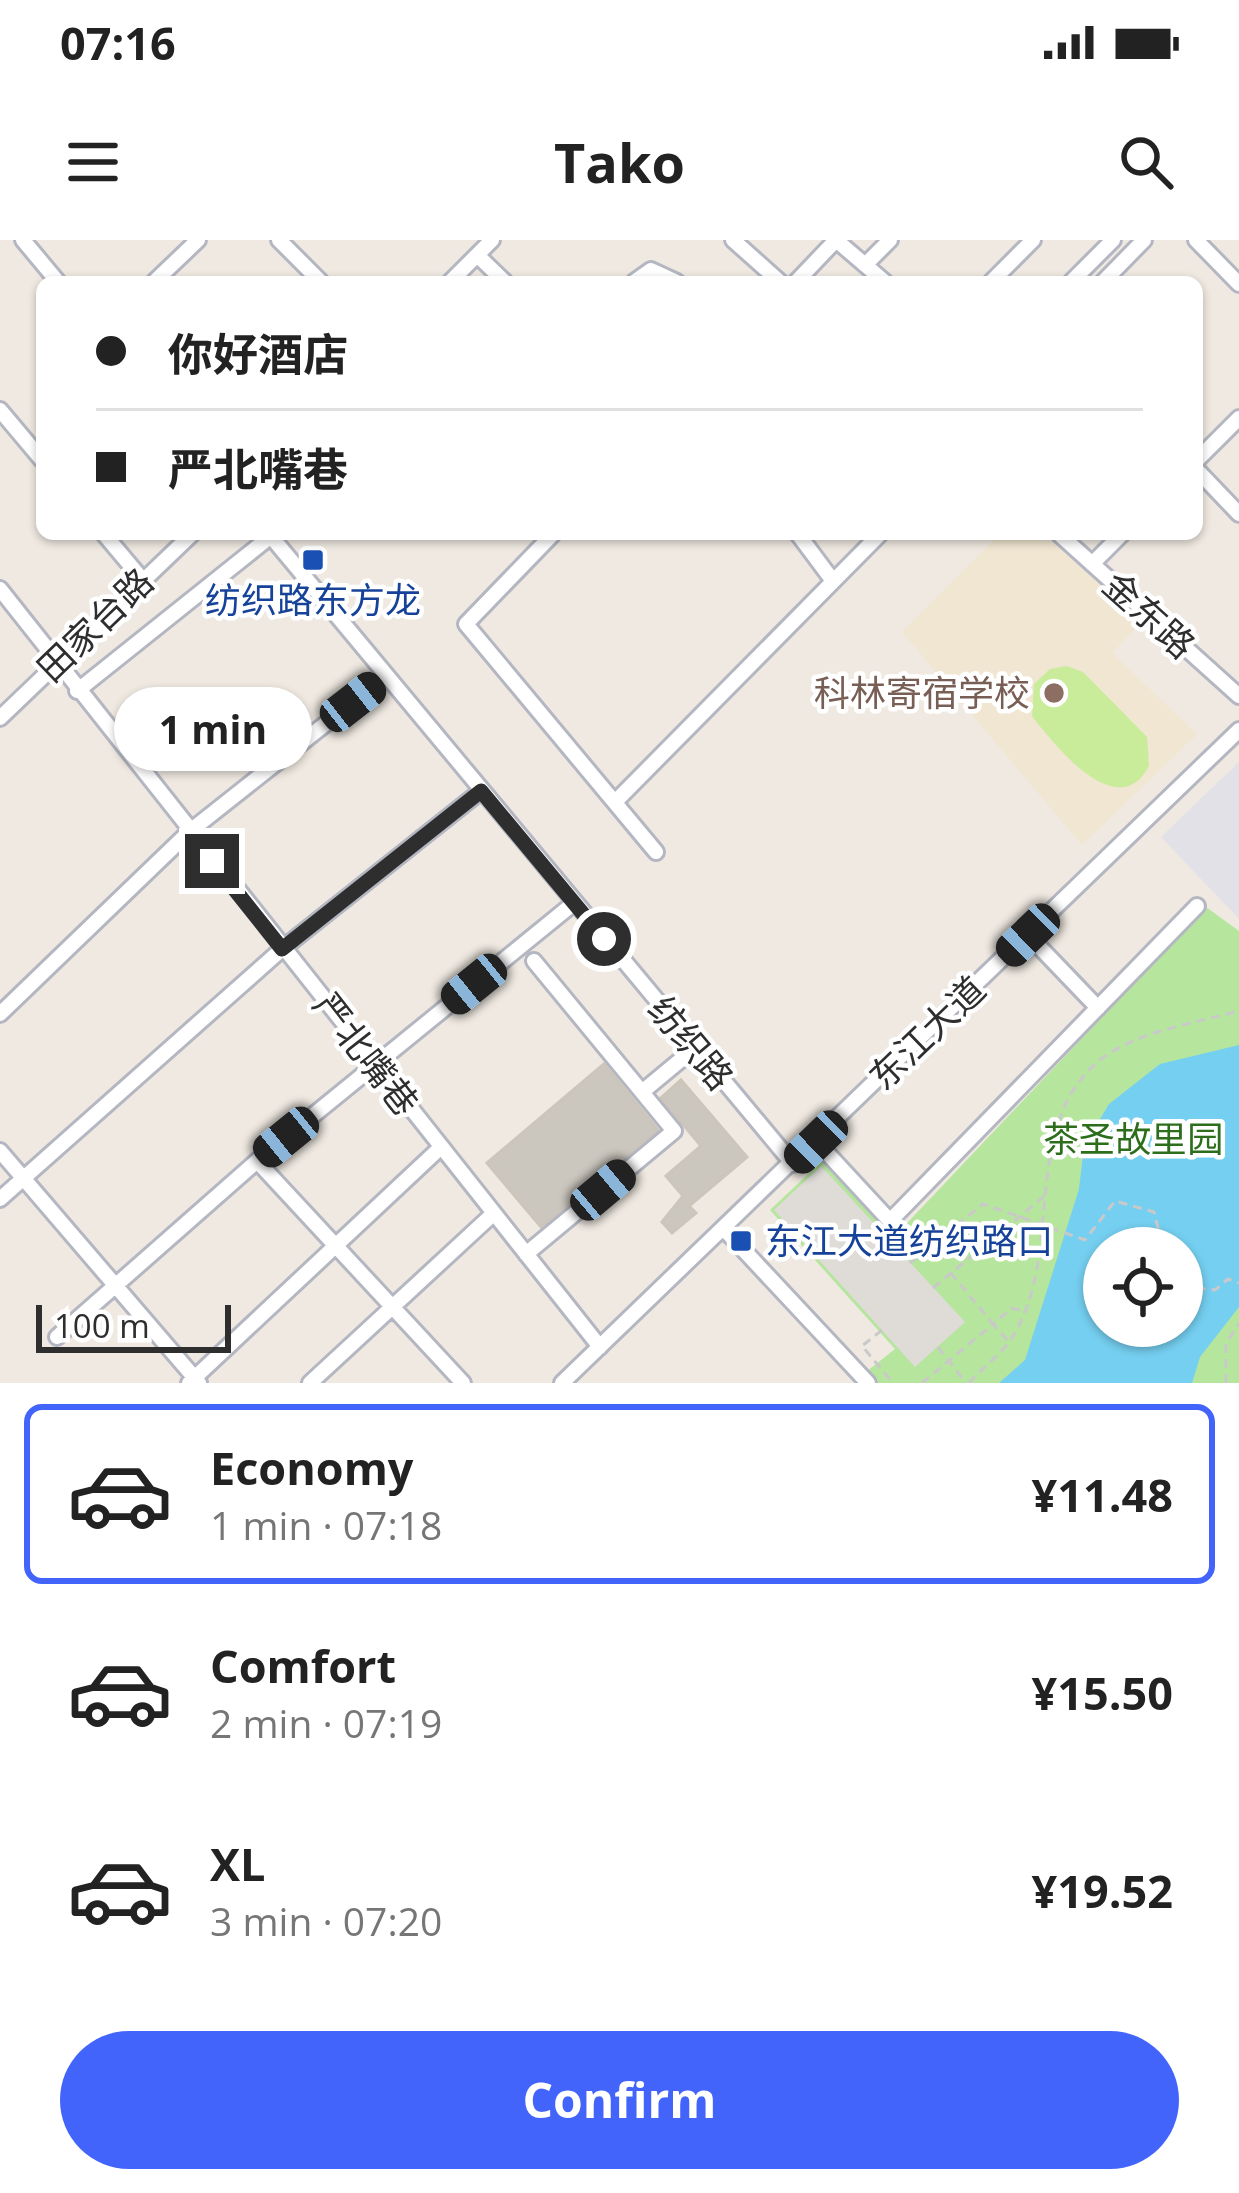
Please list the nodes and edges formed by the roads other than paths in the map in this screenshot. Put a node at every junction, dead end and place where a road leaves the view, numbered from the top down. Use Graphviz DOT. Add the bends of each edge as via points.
graph roads {
  1 [pos="23,240"];
  2 [pos="198,240"];
  3 [pos="279,240"];
  4 [pos="492,240"];
  5 [pos="734,240"];
  6 [pos="836,240"];
  7 [pos="890,240"];
  8 [pos="1033,240"];
  9 [pos="1113,240"];
  10 [pos="1144,240"];
  11 [pos="1196,240"];
  12 [pos="477,255"];
  13 [pos="865,265"];
  14 [pos="53,276"];
  15 [pos="160,276"];
  16 [pos="315,276"];
  17 [pos="456,276"];
  18 [pos="499,276"];
  19 [pos="773,276"];
  20 [pos="802,276"];
  21 [pos="878,276"];
  22 [pos="997,276"];
  23 [pos="1077,276"];
  24 [pos="1109,276"];
  25 [pos="1239,284"];
  26 [pos="0,410"];
  27 [pos="1239,418"];
  28 [pos="36,453"];
  29 [pos="1203,454"];
  30 [pos="1203,476"];
  31 [pos="1239,514"];
  32 [pos="109,540"];
  33 [pos="185,540"];
  34 [pos="264,540"];
  35 [pos="274,540"];
  36 [pos="547,540"];
  37 [pos="802,540"];
  38 [pos="874,540"];
  39 [pos="1066,540"];
  40 [pos="1116,540"];
  41 [pos="1092,564"];
  42 [pos="141,578"];
  43 [pos="833,581"];
  44 [pos="0,590"];
  45 [pos="55,663"];
  46 [pos="386,676"];
  47 [pos="77,691"];
  48 [pos="1239,696"];
  49 [pos="0,718"];
  50 [pos="1239,730"];
  51 [pos="481,791"];
  52 [pos="615,802"];
  53 [pos="189,832"];
  54 [pos="656,851"];
  55 [pos="574,903"];
  56 [pos="1197,906"];
  57 [pos="1028,935"];
  58 [pos="282,949"];
  59 [pos="534,962"];
  60 [pos="1098,1008"];
  61 [pos="0,1014"];
  62 [pos="695,1048"];
  63 [pos="374,1065"];
  64 [pos="642,1092"];
  65 [pos="816,1142"];
  66 [pos="440,1148"];
  67 [pos="0,1151"];
  68 [pos="256,1161"];
  69 [pos="793,1164"];
  70 [pos="23,1178"];
  71 [pos="0,1199"];
  72 [pos="493,1214"];
  73 [pos="724,1229"];
  74 [pos="335,1246"];
  75 [pos="526,1254"];
  76 [pos="114,1286"];
  77 [pos="392,1307"];
  78 [pos="57,1336"];
  79 [pos="600,1347"];
  80 [pos="194,1381"];
  81 [pos="310,1383"];
  82 [pos="463,1383"];
  83 [pos="562,1383"];
  84 [pos="868,1383"];
  1 -- 14 [label="street"];
  2 -- 15 [label="street"];
  3 -- 16 [label="street"];
  4 -- 12 [label="street"];
  5 -- 19 [label="street"];
  6 -- 13 [label="street"];
  6 -- 20 [label="street"];
  7 -- 13 [label="street"];
  8 -- 22 [label="street"];
  9 -- 23 [label="street"];
  10 -- 24 [label="street"];
  11 -- 25 [label="street"];
  12 -- 17 [label="street"];
  12 -- 18 [label="street"];
  13 -- 21 [label="street"];
  26 -- 28 [label="street"];
  27 -- 29 [label="street"];
  30 -- 31 [label="street"];
  32 -- 42 [label="street"];
  33 -- 42 [label="street, 田家台路"];
  34 -- 47 [label="street"];
  35 -- 46 [label="street, 纺织路"];
  36 -- 52 [label="street" via="466,624"];
  37 -- 43 [label="street"];
  38 -- 43 [label="street"];
  39 -- 41 [label="street, 金东路"];
  40 -- 41 [label="street"];
  41 -- 48 [label="street, 金东路"];
  42 -- 45 [label="street, 田家台路"];
  43 -- 52 [label="street"];
  44 -- 45 [label="street, 严北嘴巷"];
  45 -- 47 [label="street, 严北嘴巷"];
  45 -- 49 [label="street, 田家台路"];
  46 -- 51 [label="street, 纺织路"];
  46 -- 53 [label="street"];
  47 -- 53 [label="street, 严北嘴巷"];
  50 -- 57 [label="street, 东江大道"];
  51 -- 55 [label="street, 纺织路"];
  51 -- 58 [label="street"];
  52 -- 54 [label="street"];
  53 -- 58 [label="street, 严北嘴巷"];
  53 -- 61 [label="street"];
  55 -- 62 [label="street, 纺织路"];
  55 -- 63 [label="street"];
  56 -- 60 [label="street"];
  57 -- 60 [label="street"];
  57 -- 65 [label="street, 东江大道"];
  58 -- 63 [label="street, 严北嘴巷"];
  58 -- 70 [label="street"];
  59 -- 64 [label="street"];
  60 -- 65 [label="street" via="890,1222"];
  62 -- 64 [label="street"];
  62 -- 69 [label="street, 纺织路"];
  63 -- 66 [label="street, 严北嘴巷"];
  63 -- 68 [label="street"];
  64 -- 75 [label="street" via="674,1132"];
  65 -- 69 [label="street, 东江大道"];
  66 -- 72 [label="street, 严北嘴巷"];
  66 -- 74 [label="street"];
  67 -- 70 [label="street"];
  68 -- 74 [label="street"];
  68 -- 76 [label="street"];
  69 -- 73 [label="street, 东江大道"];
  70 -- 71 [label="street"];
  70 -- 76 [label="street"];
  72 -- 75 [label="street, 严北嘴巷"];
  72 -- 77 [label="street"];
  73 -- 79 [label="street, 东江大道"];
  73 -- 84 [label="street"];
  74 -- 77 [label="street"];
  74 -- 80 [label="street"];
  75 -- 79 [label="street, 严北嘴巷"];
  76 -- 78 [label="street"];
  76 -- 80 [label="street"];
  77 -- 81 [label="street"];
  77 -- 82 [label="street"];
  79 -- 83 [label="street, 东江大道"];
}
